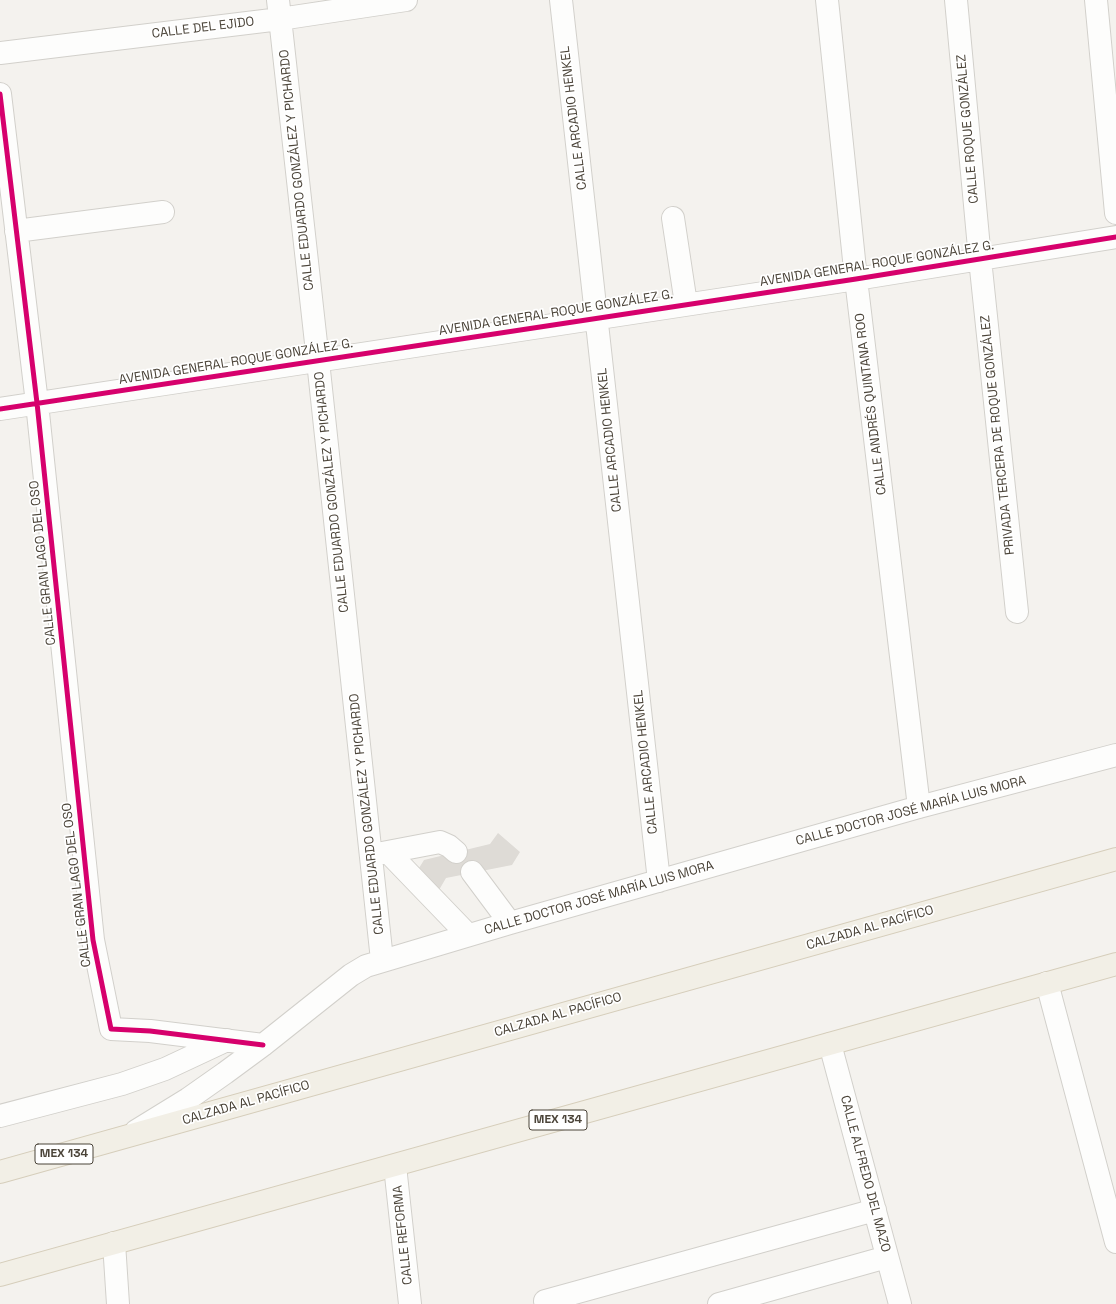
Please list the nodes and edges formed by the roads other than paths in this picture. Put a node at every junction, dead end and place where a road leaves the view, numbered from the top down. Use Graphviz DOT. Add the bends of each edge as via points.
graph roads {
  1 [pos="406,0"];
  2 [pos="561,0"];
  3 [pos="827,0"];
  4 [pos="956,0"];
  5 [pos="1096,0"];
  6 [pos="279,10"];
  7 [pos="0,53"];
  8 [pos="0,94"];
  9 [pos="163,212"];
  10 [pos="1116,213"];
  11 [pos="673,218"];
  12 [pos="16,231"];
  13 [pos="1116,237"];
  14 [pos="980,259"];
  15 [pos="856,279"];
  16 [pos="686,304"];
  17 [pos="597,317"];
  18 [pos="318,361"];
  19 [pos="37,403"];
  20 [pos="0,409"];
  21 [pos="1017,612"];
  22 [pos="1116,755"];
  23 [pos="919,807"];
  24 [pos="456,852"];
  25 [pos="380,854"];
  26 [pos="1116,859"];
  27 [pos="472,872"];
  28 [pos="659,881"];
  29 [pos="510,922"];
  30 [pos="468,935"];
  31 [pos="382,960"];
  32 [pos="1116,964"];
  33 [pos="1047,983"];
  34 [pos="227,1040"];
  35 [pos="830,1044"];
  36 [pos="263,1045"];
  37 [pos="0,1116"];
  38 [pos="127,1136"];
  39 [pos="396,1166"];
  40 [pos="0,1172"];
  41 [pos="875,1210"];
  42 [pos="1116,1242"];
  43 [pos="114,1243"];
  44 [pos="888,1257"];
  45 [pos="0,1275"];
  46 [pos="545,1301"];
  47 [pos="118,1304"];
  48 [pos="410,1304"];
  49 [pos="719,1304"];
  50 [pos="900,1304"];
  1 -- 6 [label="street, CALLE DEL EJIDO"];
  2 -- 17 [label="street, CALLE ARCADIO HENKEL"];
  3 -- 15 [label="street, CALLE ANDRÉS QUINTANA ROO"];
  4 -- 14 [label="street, CALLE ROQUE GONZÁLEZ"];
  5 -- 10 [label="street"];
  6 -- 7 [label="street, CALLE DEL EJIDO"];
  6 -- 18 [label="street, CALLE EDUARDO GONZÁLEZ Y PICHARDO"];
  8 -- 12 [label="street, CALLE GRAN LAGO DEL OSO"];
  9 -- 12 [label="street"];
  11 -- 16 [label="street"];
  12 -- 19 [label="street, CALLE GRAN LAGO DEL OSO"];
  13 -- 14 [label="street, AVENIDA GENERAL ROQUE GONZÁLEZ G."];
  14 -- 15 [label="street, AVENIDA GENERAL ROQUE GONZÁLEZ G."];
  14 -- 21 [label="street, PRIVADA TERCERA DE ROQUE GONZÁLEZ"];
  15 -- 16 [label="street, AVENIDA GENERAL ROQUE GONZÁLEZ G."];
  15 -- 23 [label="street, CALLE ANDRÉS QUINTANA ROO"];
  16 -- 17 [label="street, AVENIDA GENERAL ROQUE GONZÁLEZ G."];
  17 -- 18 [label="street, AVENIDA GENERAL ROQUE GONZÁLEZ G."];
  17 -- 28 [label="street, CALLE ARCADIO HENKEL"];
  18 -- 19 [label="street, AVENIDA GENERAL ROQUE GONZÁLEZ G."];
  18 -- 25 [label="street, CALLE EDUARDO GONZÁLEZ Y PICHARDO"];
  19 -- 20 [label="street, AVENIDA GENERAL ROQUE GONZÁLEZ G."];
  19 -- 34 [label="street, CALLE GRAN LAGO DEL OSO" via="93,940 111,1029"];
  22 -- 23 [label="street, CALLE DOCTOR JOSÉ MARÍA LUIS MORA"];
  23 -- 28 [label="street, CALLE DOCTOR JOSÉ MARÍA LUIS MORA"];
  24 -- 25 [label="street" via="440,842"];
  25 -- 30 [label="street"];
  25 -- 31 [label="street, CALLE EDUARDO GONZÁLEZ Y PICHARDO"];
  26 -- 38 [label="main road, CALZADA AL PACÍFICO / MEX 134"];
  27 -- 29 [label="street"];
  28 -- 29 [label="street, CALLE DOCTOR JOSÉ MARÍA LUIS MORA"];
  29 -- 30 [label="street, CALLE DOCTOR JOSÉ MARÍA LUIS MORA"];
  30 -- 31 [label="street, CALLE DOCTOR JOSÉ MARÍA LUIS MORA"];
  31 -- 36 [label="street, CALLE DOCTOR JOSÉ MARÍA LUIS MORA" via="351,975"];
  32 -- 33 [label="main road, MEX 134"];
  33 -- 35 [label="main road, MEX 134"];
  33 -- 42 [label="street"];
  34 -- 36 [label="street"];
  34 -- 37 [label="street" via="165,1069 122,1084"];
  35 -- 39 [label="main road, MEX 134"];
  35 -- 41 [label="street, CALLE ALFREDO DEL MAZO"];
  36 -- 38 [label="street, CALLE DOCTOR JOSÉ MARÍA LUIS MORA" via="188,1099"];
  38 -- 40 [label="main road, CALZADA AL PACÍFICO / MEX 134"];
  39 -- 43 [label="main road, MEX 134"];
  39 -- 48 [label="street, CALLE REFORMA"];
  41 -- 44 [label="street, CALLE ALFREDO DEL MAZO"];
  41 -- 46 [label="street"];
  43 -- 45 [label="main road, MEX 134"];
  43 -- 47 [label="street"];
  44 -- 49 [label="street"];
  44 -- 50 [label="street, CALLE ALFREDO DEL MAZO"];
}
